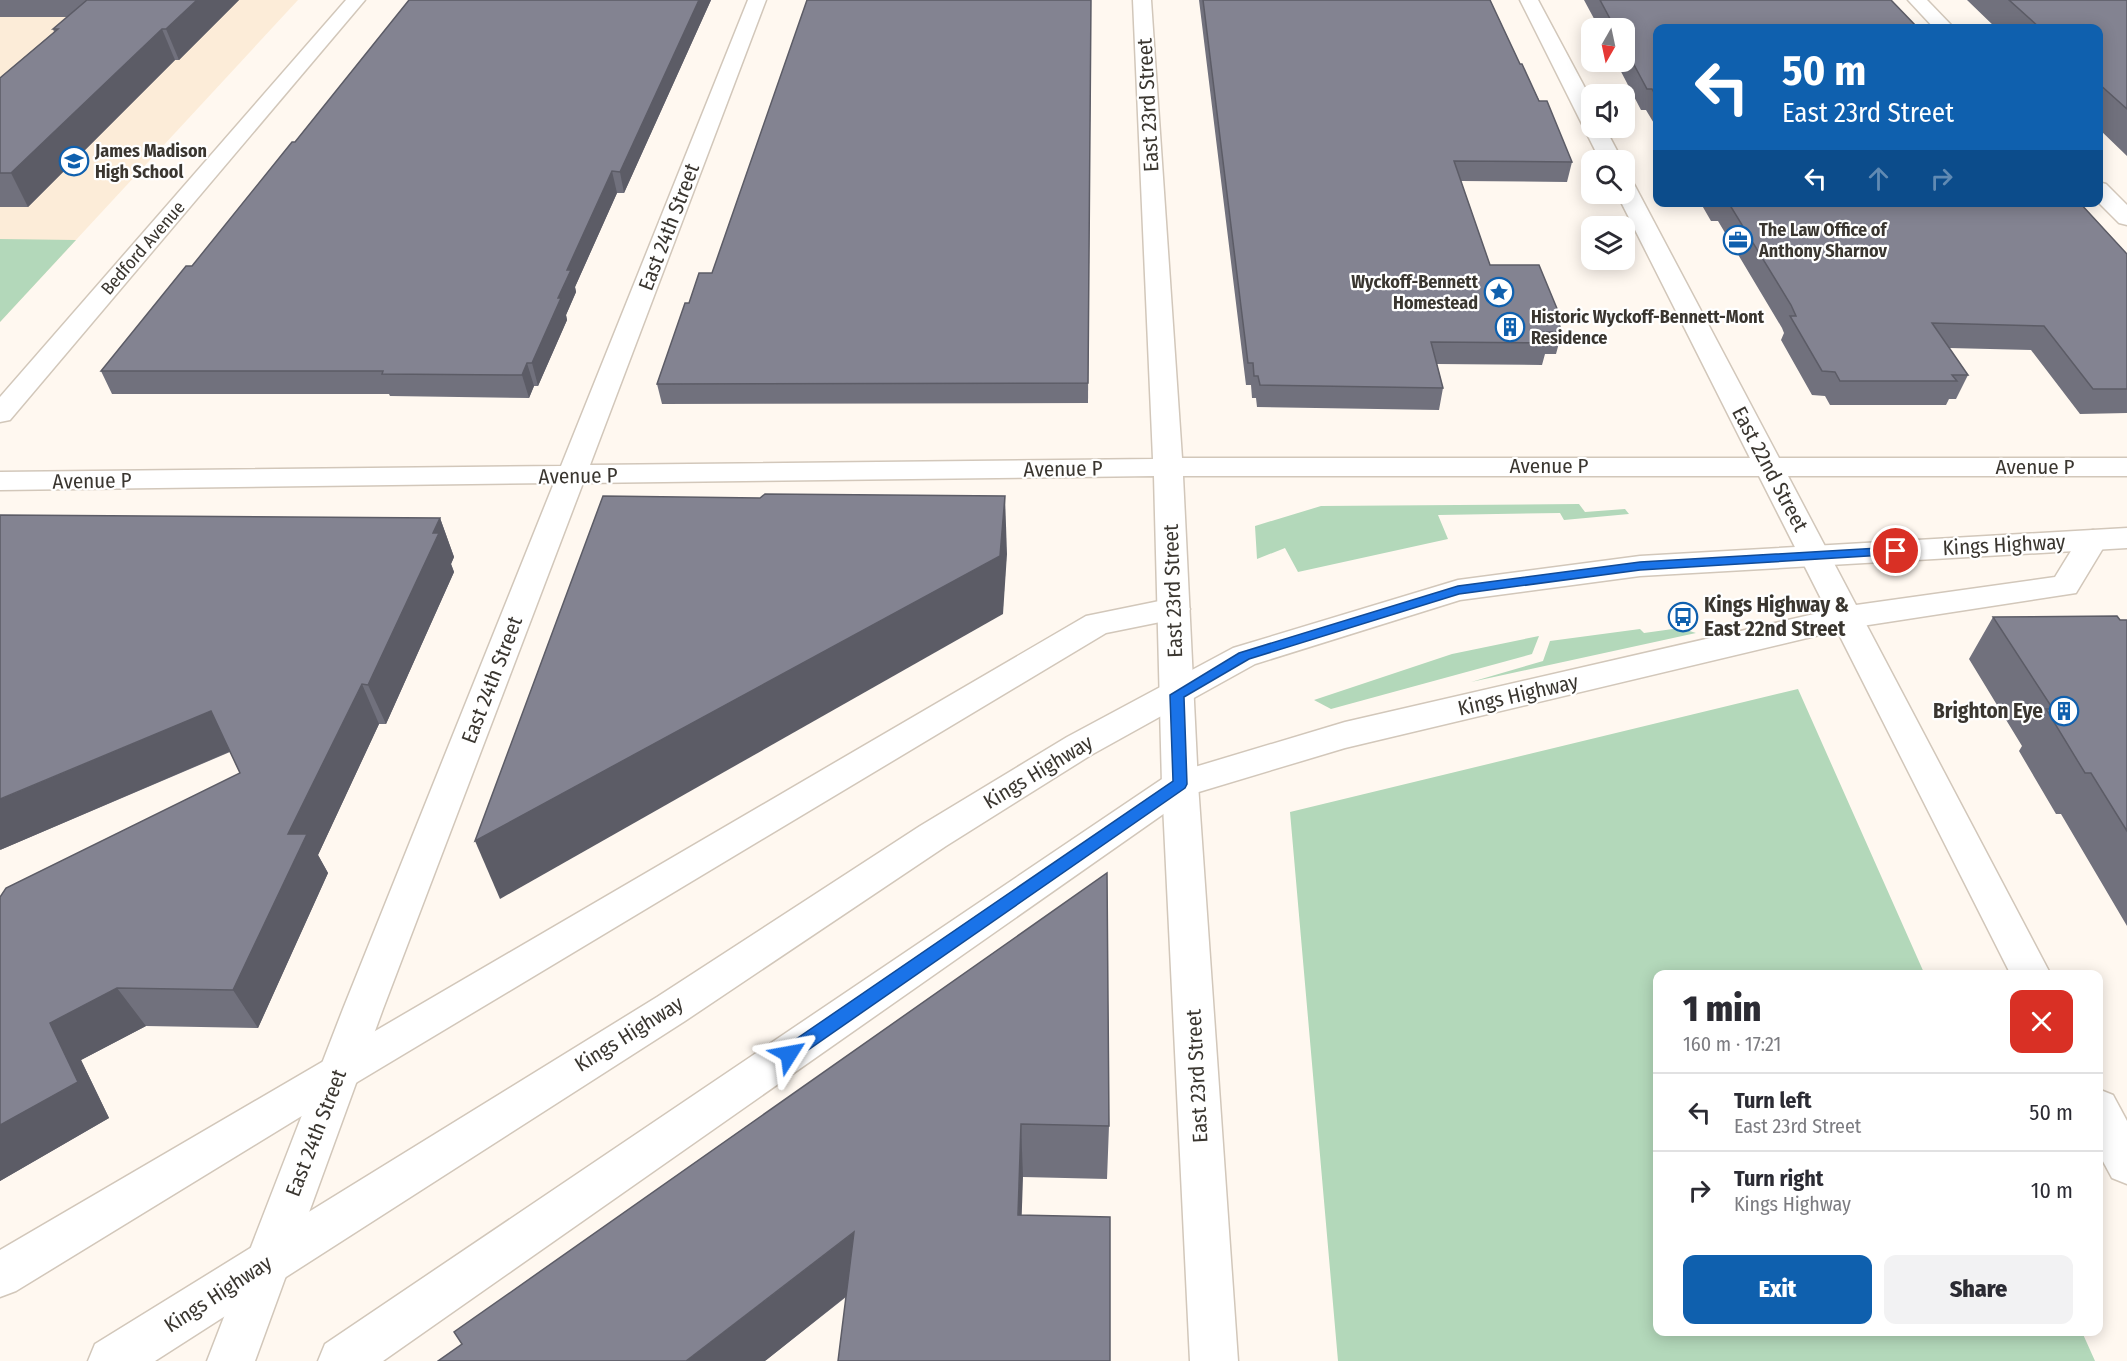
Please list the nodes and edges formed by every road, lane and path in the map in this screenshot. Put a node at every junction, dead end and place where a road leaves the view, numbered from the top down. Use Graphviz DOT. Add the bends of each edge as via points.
graph roads {
  1 [pos="356,0"];
  2 [pos="757,0"];
  3 [pos="1142,0"];
  4 [pos="1529,0"];
  5 [pos="1917,0"];
  6 [pos="1940,24"];
  7 [pos="1581,101"];
  8 [pos="2103,194"];
  9 [pos="1633,204"];
  10 [pos="2127,218"];
  11 [pos="0,414"];
  12 [pos="1767,466"];
  13 [pos="1168,467"];
  14 [pos="2127,467"];
  15 [pos="572,476"];
  16 [pos="0,482"];
  17 [pos="2110,539"];
  18 [pos="1815,555"];
  19 [pos="1174,609"];
  20 [pos="1849,617"];
  21 [pos="1177,695"];
  22 [pos="1180,784"];
  23 [pos="2028,970"];
  24 [pos="339,1071"];
  25 [pos="2103,1118"];
  26 [pos="2127,1164"];
  27 [pos="268,1262"];
  28 [pos="0,1275"];
  29 [pos="112,1361"];
  30 [pos="231,1361"];
  31 [pos="342,1361"];
  32 [pos="1214,1361"];
  1 -- 11 [label="street, Bedford Avenue"];
  2 -- 15 [label="street, East 24th Street"];
  3 -- 13 [label="street, East 23rd Street"];
  4 -- 7 [label="street"];
  5 -- 6 [label="street"];
  8 -- 10 [label="street"];
  9 -- 12 [label="street, East 22nd Street"];
  12 -- 13 [label="street, Avenue P"];
  12 -- 14 [label="street, Avenue P"];
  12 -- 18 [label="street, East 22nd Street"];
  13 -- 15 [label="street, Avenue P"];
  13 -- 19 [label="street, East 23rd Street"];
  15 -- 16 [label="street, Avenue P"];
  15 -- 24 [label="street, East 24th Street"];
  17 -- 18 [label="street, Kings Highway"];
  17 -- 20 [label="street, Kings Highway" via="2065,586"];
  18 -- 20 [label="street, East 22nd Street"];
  18 -- 21 [label="street, Kings Highway" via="1640,566 1458,590 1244,656"];
  19 -- 21 [label="street, East 23rd Street"];
  19 -- 24 [label="street" via="1097,624"];
  20 -- 22 [label="street, Kings Highway" via="1345,735"];
  20 -- 23 [label="street, East 22nd Street"];
  21 -- 22 [label="street, East 23rd Street"];
  21 -- 27 [label="street, Kings Highway" via="1079,747 933,836 671,1009"];
  22 -- 31 [label="street, Kings Highway"];
  22 -- 32 [label="street, East 23rd Street"];
  24 -- 27 [label="street, East 24th Street"];
  24 -- 28 [label="street"];
  25 -- 26 [label="street"];
  27 -- 29 [label="street, Kings Highway"];
  27 -- 30 [label="street, East 24th Street"];
}
